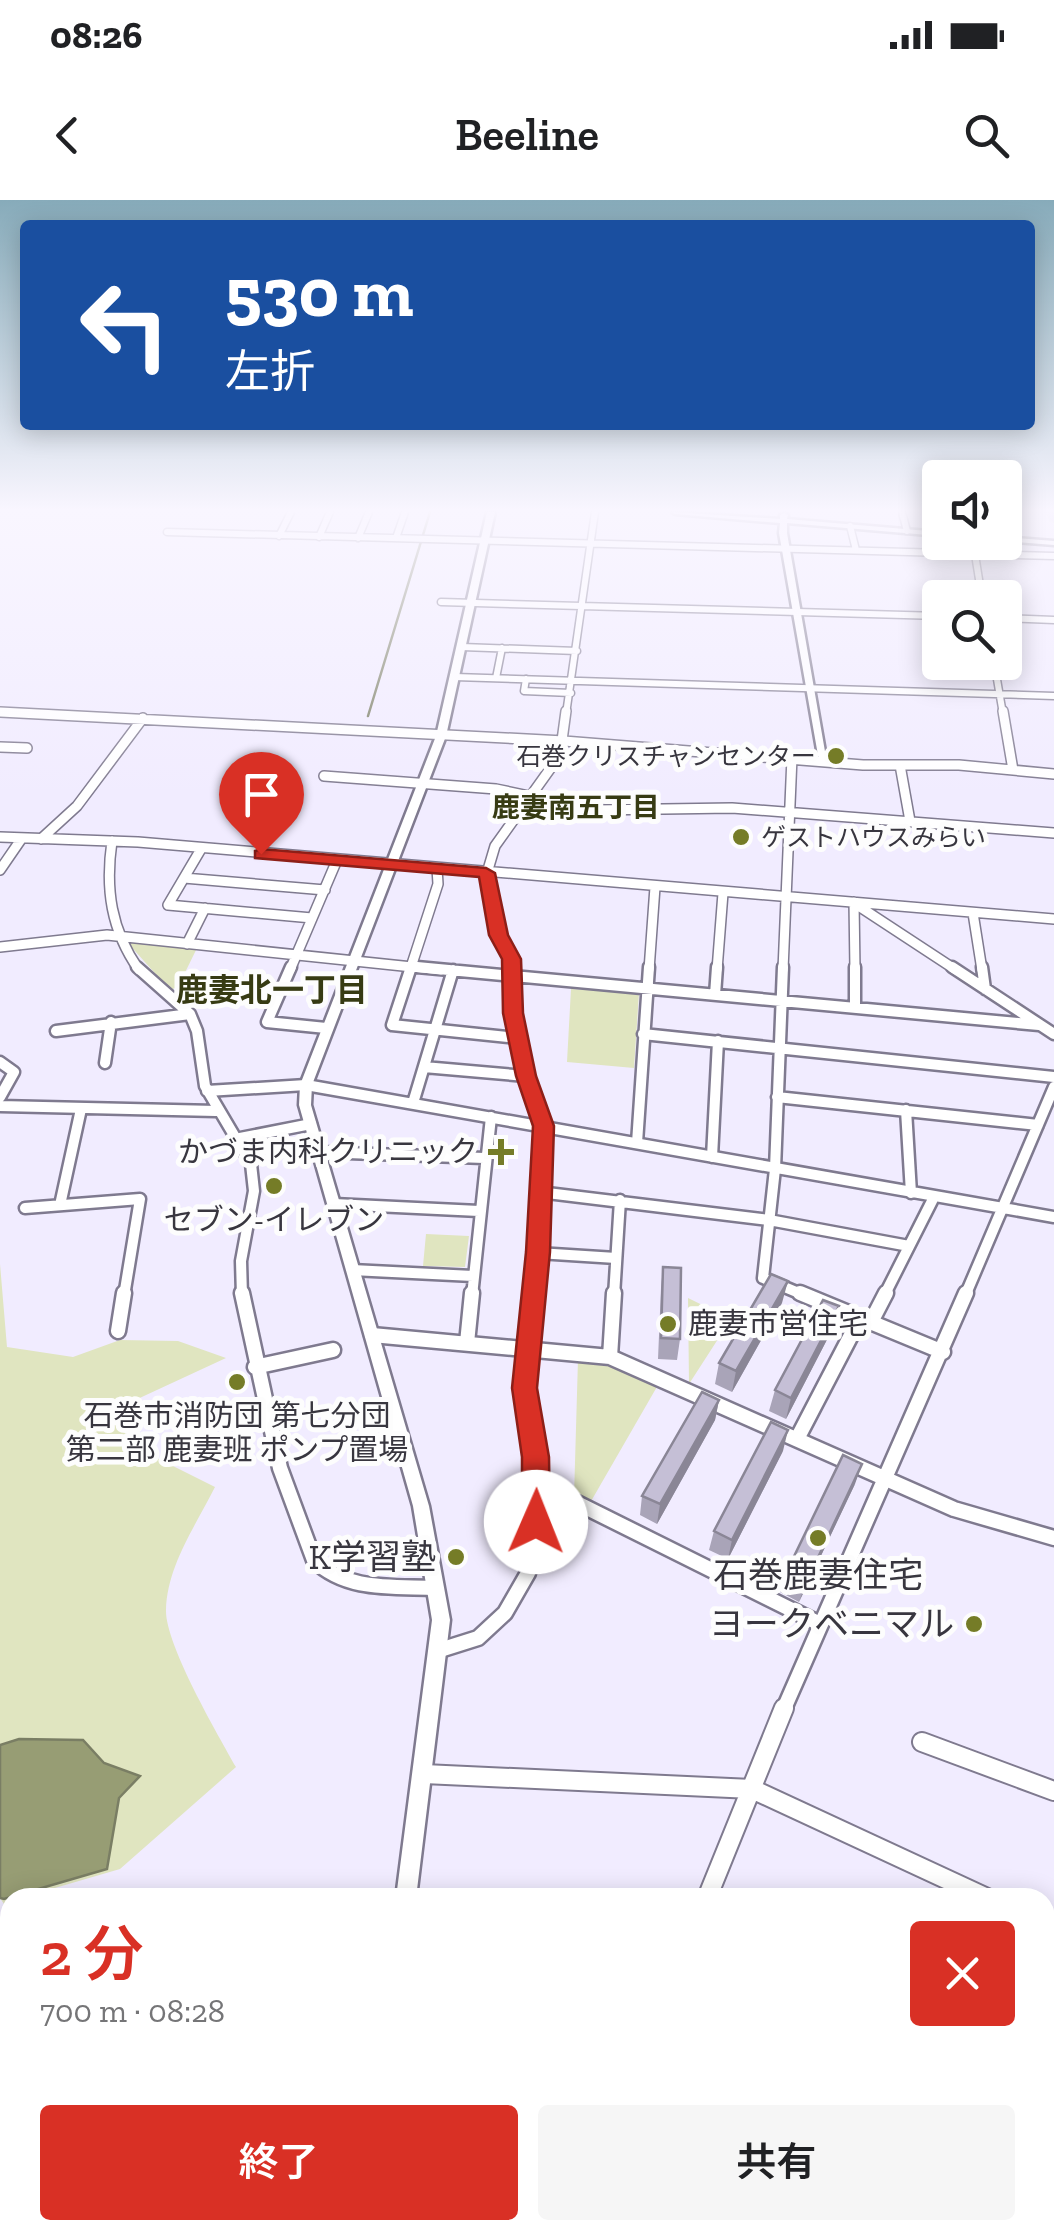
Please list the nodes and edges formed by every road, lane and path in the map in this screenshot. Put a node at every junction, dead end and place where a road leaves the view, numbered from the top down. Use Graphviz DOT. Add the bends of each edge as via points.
graph roads {
  1 [pos="471,607"];
  2 [pos="582,607"];
  3 [pos="622,607"];
  4 [pos="796,607"];
  5 [pos="797,612"];
  6 [pos="922,615"];
  7 [pos="1022,619"];
  8 [pos="1054,620"];
  9 [pos="462,647"];
  10 [pos="502,648"];
  11 [pos="576,651"];
  12 [pos="454,677"];
  13 [pos="496,678"];
  14 [pos="997,680"];
  15 [pos="572,687"];
  16 [pos="812,688"];
  17 [pos="1000,693"];
  18 [pos="1054,696"];
  19 [pos="0,712"];
  20 [pos="143,718"];
  21 [pos="441,736"];
  22 [pos="564,741"];
  23 [pos="0,747"];
  24 [pos="27,748"];
  25 [pos="792,757"];
  26 [pos="824,761"];
  27 [pos="900,766"];
  28 [pos="1014,770"];
  29 [pos="1054,774"];
  30 [pos="324,776"];
  31 [pos="422,783"];
  32 [pos="530,798"];
  33 [pos="791,812"];
  34 [pos="910,821"];
  35 [pos="1054,833"];
  36 [pos="0,836"];
  37 [pos="22,838"];
  38 [pos="41,838"];
  39 [pos="112,841"];
  40 [pos="201,849"];
  41 [pos="338,860"];
  42 [pos="389,864"];
  43 [pos="437,868"];
  44 [pos="0,870"];
  45 [pos="486,873"];
  46 [pos="184,878"];
  47 [pos="655,887"];
  48 [pos="325,890"];
  49 [pos="723,893"];
  50 [pos="790,898"];
  51 [pos="854,902"];
  52 [pos="206,908"];
  53 [pos="973,912"];
  54 [pos="312,918"];
  55 [pos="1054,919"];
  56 [pos="117,936"];
  57 [pos="188,944"];
  58 [pos="0,948"];
  59 [pos="296,954"];
  60 [pos="353,959"];
  61 [pos="412,966"];
  62 [pos="454,970"];
  63 [pos="511,978"];
  64 [pos="646,988"];
  65 [pos="985,989"];
  66 [pos="714,995"];
  67 [pos="781,1002"];
  68 [pos="855,1008"];
  69 [pos="190,1014"];
  70 [pos="111,1022"];
  71 [pos="1040,1025"];
  72 [pos="326,1028"];
  73 [pos="435,1030"];
  74 [pos="56,1031"];
  75 [pos="643,1034"];
  76 [pos="1054,1034"];
  77 [pos="518,1038"];
  78 [pos="718,1042"];
  79 [pos="778,1048"];
  80 [pos="0,1062"];
  81 [pos="105,1063"];
  82 [pos="424,1067"];
  83 [pos="526,1076"];
  84 [pos="1054,1077"];
  85 [pos="306,1085"];
  86 [pos="1054,1087"];
  87 [pos="207,1090"];
  88 [pos="0,1096"];
  89 [pos="777,1096"];
  90 [pos="413,1104"];
  91 [pos="0,1106"];
  92 [pos="81,1110"];
  93 [pos="906,1110"];
  94 [pos="216,1111"];
  95 [pos="490,1117"];
  96 [pos="311,1124"];
  97 [pos="1038,1124"];
  98 [pos="544,1126"];
  99 [pos="240,1138"];
  100 [pos="637,1142"];
  101 [pos="320,1152"];
  102 [pos="712,1157"];
  103 [pos="484,1158"];
  104 [pos="775,1169"];
  105 [pos="539,1192"];
  106 [pos="911,1193"];
  107 [pos="934,1197"];
  108 [pos="620,1200"];
  109 [pos="334,1204"];
  110 [pos="60,1205"];
  111 [pos="24,1208"];
  112 [pos="1002,1208"];
  113 [pos="480,1212"];
  114 [pos="1054,1217"];
  115 [pos="769,1220"];
  116 [pos="909,1246"];
  117 [pos="538,1252"];
  118 [pos="616,1258"];
  119 [pos="352,1270"];
  120 [pos="473,1276"];
  121 [pos="866,1320"];
  122 [pos="118,1331"];
  123 [pos="372,1335"];
  124 [pos="467,1342"];
  125 [pos="528,1348"];
  126 [pos="333,1350"];
  127 [pos="943,1352"];
  128 [pos="610,1357"];
  129 [pos="255,1367"];
  130 [pos="797,1439"];
  131 [pos="887,1480"];
  132 [pos="538,1494"];
  133 [pos="1054,1538"];
  134 [pos="436,1588"];
  135 [pos="818,1623"];
  136 [pos="440,1650"];
  137 [pos="922,1742"];
  138 [pos="424,1774"];
  139 [pos="752,1789"];
  140 [pos="1054,1790"];
  141 [pos="407,1888"];
  142 [pos="710,1888"];
  143 [pos="966,1888"];
  1 -- 9 [label="street"];
  2 -- 11 [label="street"];
  3 -- 5 [label="street"];
  4 -- 5 [label="street"];
  5 -- 6 [label="street"];
  5 -- 16 [label="street"];
  7 -- 8 [label="street"];
  9 -- 10 [label="street"];
  9 -- 12 [label="street"];
  10 -- 11 [label="street"];
  10 -- 13 [label="street"];
  11 -- 15 [label="street"];
  12 -- 13 [label="street"];
  12 -- 21 [label="street"];
  13 -- 15 [label="street" via="526,679 524,691"];
  14 -- 17 [label="street"];
  15 -- 16 [label="street"];
  15 -- 22 [label="street"];
  16 -- 17 [label="street"];
  16 -- 26 [label="street"];
  17 -- 18 [label="street"];
  17 -- 28 [label="street"];
  19 -- 20 [label="street"];
  20 -- 21 [label="street"];
  20 -- 38 [label="street" via="77,806"];
  21 -- 22 [label="street"];
  21 -- 31 [label="street"];
  22 -- 25 [label="street"];
  22 -- 32 [label="street"];
  23 -- 24 [label="street"];
  25 -- 26 [label="street"];
  25 -- 33 [label="street"];
  26 -- 27 [label="street"];
  27 -- 28 [label="street"];
  27 -- 34 [label="street"];
  28 -- 29 [label="street"];
  30 -- 31 [label="street"];
  31 -- 32 [label="street"];
  31 -- 42 [label="street"];
  32 -- 33 [label="street" via="605,810"];
  32 -- 45 [label="street" via="495,846"];
  33 -- 34 [label="street"];
  33 -- 50 [label="street"];
  34 -- 35 [label="street"];
  36 -- 37 [label="street"];
  37 -- 38 [label="street"];
  37 -- 44 [label="street"];
  38 -- 39 [label="street"];
  39 -- 40 [label="street"];
  39 -- 56 [label="street" via="106,872"];
  40 -- 41 [label="street"];
  40 -- 46 [label="street"];
  41 -- 42 [label="street"];
  41 -- 48 [label="street"];
  42 -- 43 [label="street"];
  42 -- 60 [label="street"];
  43 -- 45 [label="street"];
  43 -- 61 [label="street"];
  45 -- 47 [label="street"];
  45 -- 63 [label="street"];
  46 -- 48 [label="street"];
  46 -- 52 [label="street" via="168,905"];
  47 -- 49 [label="street"];
  47 -- 64 [label="street"];
  48 -- 54 [label="street"];
  49 -- 50 [label="street"];
  49 -- 66 [label="street"];
  50 -- 51 [label="street"];
  50 -- 67 [label="street"];
  51 -- 53 [label="street"];
  51 -- 65 [label="street"];
  51 -- 68 [label="street"];
  52 -- 54 [label="street"];
  52 -- 57 [label="street"];
  53 -- 55 [label="street"];
  53 -- 65 [label="street"];
  54 -- 59 [label="street"];
  56 -- 57 [label="street"];
  56 -- 58 [label="street"];
  56 -- 69 [label="street" via="150,982"];
  57 -- 59 [label="street"];
  59 -- 60 [label="street"];
  59 -- 72 [label="street" via="267,1022"];
  60 -- 61 [label="street"];
  60 -- 72 [label="street"];
  61 -- 62 [label="street"];
  61 -- 73 [label="street" via="392,1025"];
  62 -- 63 [label="street"];
  62 -- 73 [label="street"];
  63 -- 64 [label="street"];
  63 -- 77 [label="street"];
  64 -- 66 [label="street"];
  64 -- 75 [label="street"];
  65 -- 71 [label="street"];
  66 -- 67 [label="street"];
  67 -- 68 [label="street"];
  67 -- 79 [label="street"];
  68 -- 71 [label="street"];
  69 -- 70 [label="street"];
  69 -- 87 [label="street" via="200,1033"];
  70 -- 74 [label="street"];
  70 -- 81 [label="street"];
  71 -- 76 [label="street"];
  72 -- 85 [label="street"];
  73 -- 77 [label="street"];
  73 -- 82 [label="street"];
  75 -- 78 [label="street"];
  75 -- 100 [label="street"];
  77 -- 83 [label="street"];
  78 -- 79 [label="street"];
  78 -- 102 [label="street"];
  79 -- 84 [label="street"];
  79 -- 89 [label="street"];
  80 -- 88 [label="street" via="14,1072"];
  82 -- 83 [label="street"];
  82 -- 90 [label="street"];
  83 -- 98 [label="street"];
  85 -- 87 [label="street"];
  85 -- 90 [label="street"];
  85 -- 96 [label="street"];
  86 -- 97 [label="street"];
  87 -- 94 [label="street"];
  89 -- 93 [label="street"];
  89 -- 104 [label="street"];
  90 -- 95 [label="street"];
  91 -- 92 [label="street"];
  92 -- 94 [label="street"];
  92 -- 110 [label="street"];
  93 -- 97 [label="street"];
  93 -- 106 [label="street"];
  94 -- 99 [label="street"];
  95 -- 98 [label="street"];
  95 -- 103 [label="street"];
  96 -- 99 [label="street"];
  96 -- 101 [label="street"];
  97 -- 112 [label="street"];
  98 -- 100 [label="street"];
  98 -- 105 [label="street"];
  99 -- 129 [label="street" via="255,1187 240,1275"];
  100 -- 102 [label="street"];
  101 -- 103 [label="street"];
  101 -- 109 [label="street"];
  102 -- 104 [label="street"];
  103 -- 113 [label="street"];
  104 -- 106 [label="street"];
  104 -- 115 [label="street"];
  105 -- 108 [label="street"];
  105 -- 117 [label="street"];
  106 -- 107 [label="street"];
  107 -- 112 [label="street"];
  107 -- 116 [label="street"];
  108 -- 115 [label="street"];
  108 -- 118 [label="street"];
  109 -- 113 [label="street"];
  109 -- 119 [label="street"];
  110 -- 111 [label="street"];
  110 -- 122 [label="street" via="140,1199"];
  112 -- 114 [label="street"];
  112 -- 127 [label="street"];
  113 -- 120 [label="street"];
  115 -- 116 [label="street"];
  115 -- 121 [label="street" via="763,1278"];
  116 -- 121 [label="street"];
  117 -- 118 [label="street"];
  117 -- 125 [label="street"];
  118 -- 128 [label="street"];
  119 -- 120 [label="street"];
  119 -- 123 [label="street"];
  120 -- 124 [label="street"];
  121 -- 127 [label="street"];
  121 -- 130 [label="street"];
  123 -- 124 [label="street"];
  123 -- 134 [label="street" via="422,1506"];
  124 -- 125 [label="street"];
  125 -- 128 [label="street"];
  125 -- 132 [label="street" via="524,1388"];
  126 -- 129 [label="street"];
  127 -- 131 [label="street"];
  128 -- 130 [label="street"];
  129 -- 134 [label="street" via="312,1558 345,1581"];
  130 -- 131 [label="street"];
  131 -- 133 [label="street"];
  131 -- 135 [label="street"];
  132 -- 135 [label="street" via="577,1503"];
  132 -- 136 [label="street" via="522,1587 478,1638"];
  134 -- 136 [label="street"];
  135 -- 139 [label="street"];
  136 -- 138 [label="street"];
  137 -- 140 [label="street"];
  138 -- 139 [label="street"];
  138 -- 141 [label="street"];
  139 -- 142 [label="street"];
  139 -- 143 [label="street"];
}
